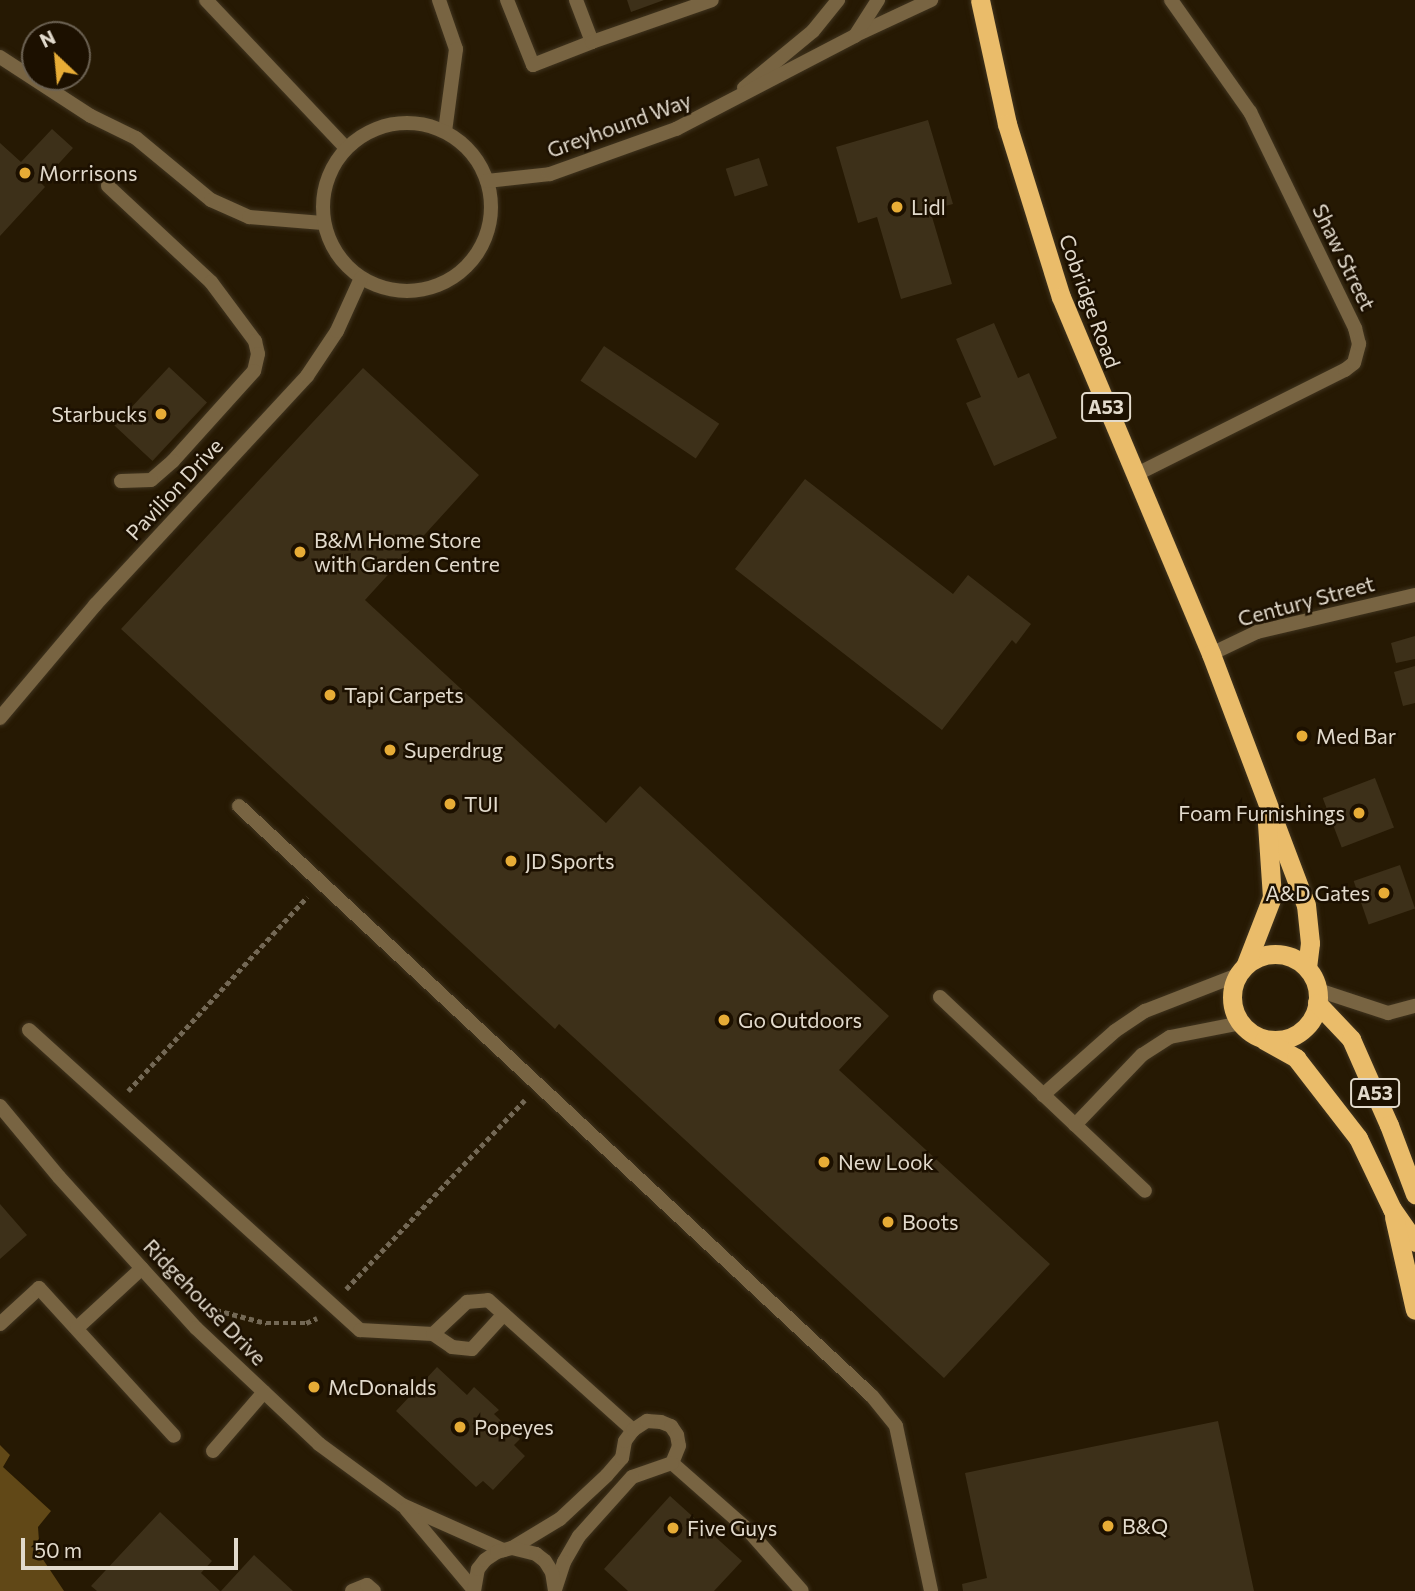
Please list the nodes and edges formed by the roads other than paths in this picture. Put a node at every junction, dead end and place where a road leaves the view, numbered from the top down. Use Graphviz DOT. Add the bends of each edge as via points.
graph roads {
  1 [pos="206,0"];
  2 [pos="439,0"];
  3 [pos="507,0"];
  4 [pos="576,0"];
  5 [pos="712,0"];
  6 [pos="838,0"];
  7 [pos="878,0"];
  8 [pos="931,0"];
  9 [pos="980,0"];
  10 [pos="1171,0"];
  11 [pos="855,36"];
  12 [pos="592,42"];
  13 [pos="0,57"];
  14 [pos="722,107"];
  15 [pos="445,131"];
  16 [pos="346,149"];
  17 [pos="487,181"];
  18 [pos="108,186"];
  19 [pos="323,223"];
  20 [pos="361,278"];
  21 [pos="1135,475"];
  22 [pos="121,481"];
  23 [pos="1415,595"];
  24 [pos="1211,654"];
  25 [pos="0,718"];
  26 [pos="1266,802"];
  27 [pos="239,806"];
  28 [pos="1307,967"];
  29 [pos="1242,970"];
  30 [pos="1318,996"];
  31 [pos="940,997"];
  32 [pos="1415,1006"];
  33 [pos="1246,1028"];
  34 [pos="29,1030"];
  35 [pos="1043,1095"];
  36 [pos="0,1106"];
  37 [pos="1075,1125"];
  38 [pos="1146,1191"];
  39 [pos="1415,1194"];
  40 [pos="1392,1209"];
  41 [pos="1415,1242"];
  42 [pos="142,1268"];
  43 [pos="1415,1310"];
  44 [pos="504,1314"];
  45 [pos="0,1324"];
  46 [pos="77,1328"];
  47 [pos="433,1334"];
  48 [pos="264,1392"];
  49 [pos="634,1430"];
  50 [pos="174,1436"];
  51 [pos="213,1451"];
  52 [pos="672,1463"];
  53 [pos="402,1505"];
  54 [pos="508,1549"];
  55 [pos="474,1590"];
  56 [pos="555,1590"];
  57 [pos="352,1591"];
  58 [pos="374,1591"];
  59 [pos="802,1591"];
  60 [pos="931,1591"];
  1 -- 16 [label="street"];
  2 -- 15 [label="street" via="456,49"];
  3 -- 12 [label="street" via="533,65"];
  4 -- 12 [label="street"];
  5 -- 12 [label="street"];
  6 -- 14 [label="street" via="813,31"];
  7 -- 11 [label="street"];
  8 -- 11 [label="street"];
  9 -- 21 [label="highway, Cobridge Road / A53" via="1007,124 1061,297"];
  10 -- 21 [label="street, Shaw Street" via="1250,113 1359,344 1354,363 1345,370"];
  11 -- 14 [label="street"];
  13 -- 19 [label="street" via="91,116 136,138 211,200 249,217"];
  14 -- 17 [label="street, Greyhound Way" via="676,129 550,174"];
  15 -- 16 [label="street" via="419,123 393,124 367,132"];
  15 -- 17 [label="street" via="478,161"];
  16 -- 19 [label="street" via="330,170 322,196"];
  17 -- 20 [label="street" via="492,207 488,232 476,255 458,274 436,286 410,292 384,289"];
  18 -- 22 [label="street" via="211,282 255,341 258,354 254,372 151,480"];
  19 -- 20 [label="street" via="343,264"];
  20 -- 25 [label="street, Pavilion Drive" via="337,331 307,376 95,605"];
  21 -- 24 [label="highway, Cobridge Road / A53"];
  23 -- 24 [label="street, Century Street" via="1257,632"];
  24 -- 26 [label="highway, Cobridge Road / A53"];
  26 -- 28 [label="highway, Cobridge Road / A53" via="1307,905"];
  26 -- 29 [label="highway, Cobridge Road / A53" via="1272,897"];
  27 -- 60 [label="street" via="872,1396 896,1426"];
  28 -- 29 [label="highway" via="1279,953 1264,955"];
  28 -- 30 [label="highway"];
  29 -- 33 [label="highway" via="1232,1000"];
  29 -- 35 [label="street" via="1145,1011 1115,1031"];
  30 -- 32 [label="street" via="1388,1013"];
  30 -- 33 [label="highway" via="1316,1012 1300,1032 1281,1040 1265,1039"];
  30 -- 39 [label="highway, A53" via="1351,1039"];
  31 -- 35 [label="street"];
  33 -- 37 [label="street" via="1170,1037 1142,1055"];
  33 -- 40 [label="highway, A53" via="1296,1058 1326,1095 1359,1138"];
  34 -- 47 [label="street" via="360,1330"];
  35 -- 37 [label="street"];
  36 -- 42 [label="street, Ridgehouse Drive"];
  37 -- 38 [label="street"];
  40 -- 41 [label="highway"];
  40 -- 43 [label="highway"];
  42 -- 46 [label="street"];
  42 -- 48 [label="street, Ridgehouse Drive" via="196,1328"];
  44 -- 47 [label="street" via="488,1300 467,1302"];
  44 -- 47 [label="street" via="472,1349 452,1346"];
  44 -- 49 [label="street"];
  45 -- 46 [label="street" via="39,1288"];
  46 -- 50 [label="street"];
  48 -- 51 [label="street"];
  48 -- 53 [label="street, Ridgehouse Drive" via="319,1444"];
  49 -- 52 [label="street" via="647,1421 671,1426 679,1446"];
  49 -- 54 [label="street" via="625,1441 622,1458 607,1475 560,1519"];
  52 -- 56 [label="street" via="632,1477 579,1536"];
  52 -- 59 [label="street" via="748,1530"];
  53 -- 54 [label="street, Ridgehouse Drive"];
  53 -- 55 [label="street, Ridgehouse Drive"];
  54 -- 55 [label="street" via="485,1560"];
  54 -- 56 [label="street, Ridgehouse Drive" via="536,1553 552,1572"];
  57 -- 58 [label="street" via="367,1585"];
}
